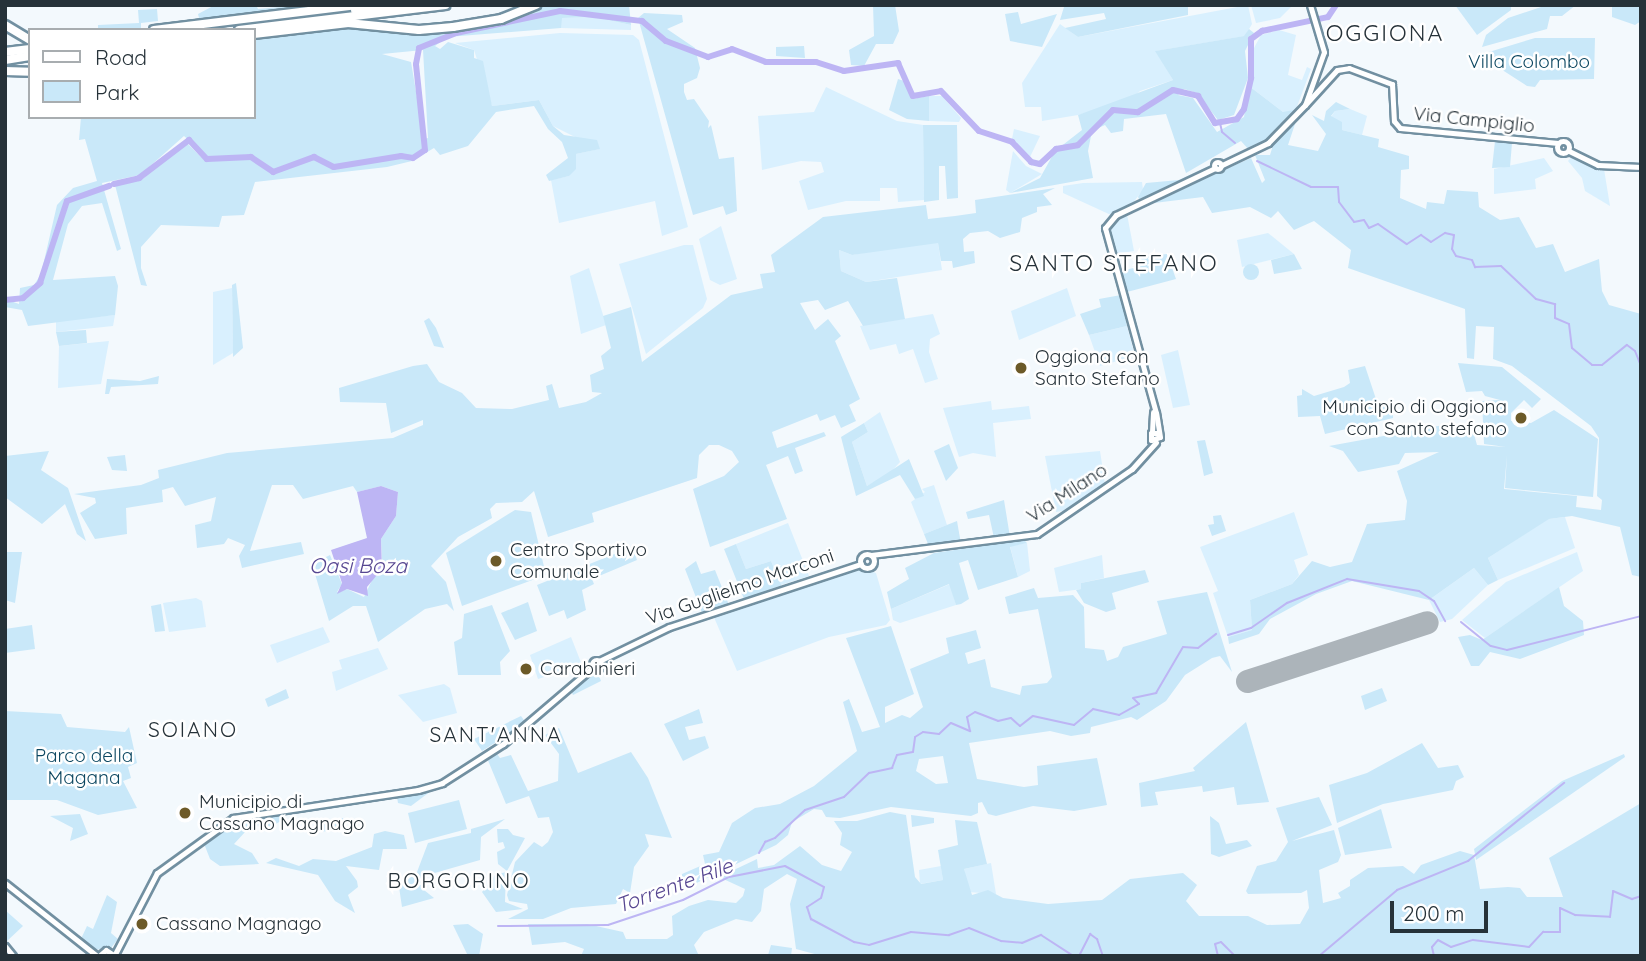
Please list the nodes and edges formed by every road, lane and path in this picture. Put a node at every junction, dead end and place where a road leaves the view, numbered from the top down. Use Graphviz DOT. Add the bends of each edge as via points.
graph roads {
  1 [pos="359,5"];
  2 [pos="394,5"];
  3 [pos="444,5"];
  4 [pos="536,5"];
  5 [pos="1310,5"];
  6 [pos="5,25"];
  7 [pos="170,28"];
  8 [pos="213,28"];
  9 [pos="255,28"];
  10 [pos="256,34"];
  11 [pos="1320,37"];
  12 [pos="28,39"];
  13 [pos="28,49"];
  14 [pos="5,52"];
  15 [pos="28,56"];
  16 [pos="5,60"];
  17 [pos="5,71"];
  18 [pos="28,72"];
  19 [pos="1312,84"];
  20 [pos="1321,87"];
  21 [pos="1310,93"];
  22 [pos="1293,118"];
  23 [pos="1641,167"];
  24 [pos="871,555"];
  25 [pos="885,557"];
  26 [pos="861,561"];
  27 [pos="873,563"];
  28 [pos="5,883"];
  29 [pos="5,946"];
  30 [pos="113,953"];
  31 [pos="13,956"];
  32 [pos="98,956"];
  1 -- 7 [label="highway"];
  2 -- 8 [label="highway"];
  3 -- 9 [label="highway"];
  4 -- 10 [label="highway" via="501,19 453,27 419,30 348,23"];
  5 -- 11 [label="street"];
  6 -- 12 [label="highway"];
  11 -- 19 [label="street" via="1324,52"];
  11 -- 21 [label="street"];
  13 -- 14 [label="highway"];
  15 -- 16 [label="highway"];
  17 -- 18 [label="highway"];
  19 -- 20 [label="street"];
  19 -- 21 [label="street"];
  20 -- 21 [label="street, Via Campiglio"];
  20 -- 23 [label="street, Via Campiglio" via="1337,70 1349,68 1392,84 1394,121 1401,128 1558,145 1563,154 1569,151 1598,165"];
  21 -- 22 [label="street"];
  21 -- 22 [label="street"];
  22 -- 25 [label="street, Via Milano" via="1261,148 1222,165 1217,162 1215,168 1110,220 1105,232 1150,395 1154,436 1140,461 1027,537"];
  24 -- 25 [label="street"];
  24 -- 26 [label="street"];
  24 -- 27 [label="street"];
  25 -- 27 [label="street"];
  26 -- 27 [label="street" via="868,568"];
  26 -- 30 [label="street, Via Guglielmo Marconi" via="660,630 602,662 503,744 442,783 386,796 240,815 167,863 155,876"];
  28 -- 32 [label="street"];
  29 -- 31 [label="street"];
  30 -- 32 [label="street"];
}
